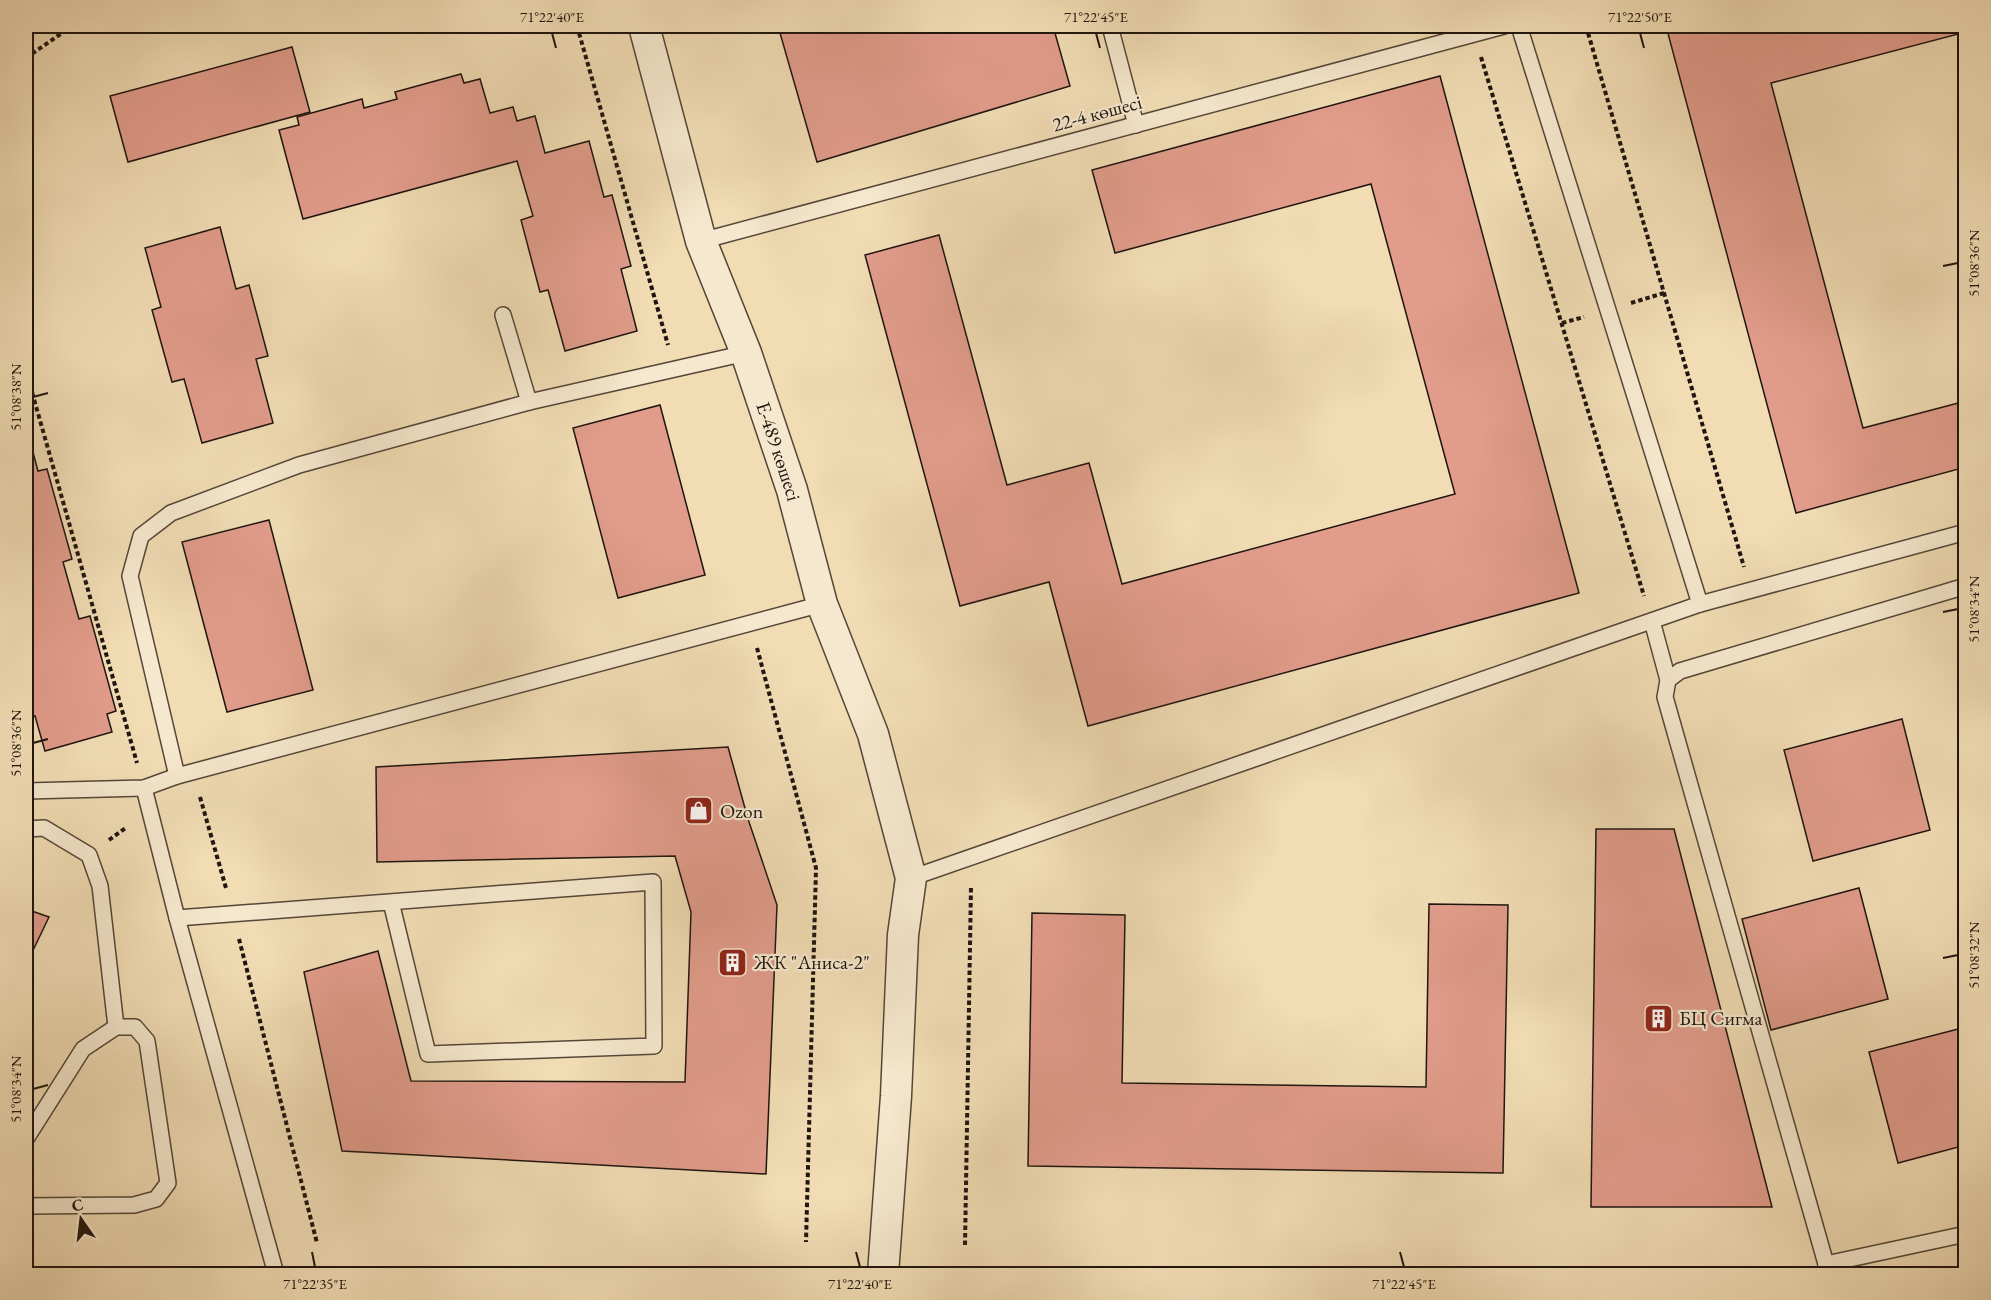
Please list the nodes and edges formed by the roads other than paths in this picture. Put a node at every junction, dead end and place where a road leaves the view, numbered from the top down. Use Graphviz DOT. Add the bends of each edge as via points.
graph roads {
  1 [pos="644,26"];
  2 [pos="1110,26"];
  3 [pos="1504,26"];
  4 [pos="1519,26"];
  5 [pos="1136,125"];
  6 [pos="701,241"];
  7 [pos="503,315"];
  8 [pos="747,352"];
  9 [pos="529,402"];
  10 [pos="1965,532"];
  11 [pos="1965,586"];
  12 [pos="822,604"];
  13 [pos="1700,604"];
  14 [pos="1652,621"];
  15 [pos="1668,680"];
  16 [pos="177,776"];
  17 [pos="144,788"];
  18 [pos="26,791"];
  19 [pos="26,829"];
  20 [pos="911,878"];
  21 [pos="391,902"];
  22 [pos="177,918"];
  23 [pos="116,1027"];
  24 [pos="26,1139"];
  25 [pos="26,1206"];
  26 [pos="1965,1234"];
  27 [pos="1826,1269"];
  28 [pos="276,1275"];
  29 [pos="883,1275"];
  1 -- 6 [label="street, Е-489 көшесі"];
  2 -- 5 [label="lane"];
  3 -- 5 [label="lane, 22-4 көшесі"];
  4 -- 13 [label="lane"];
  5 -- 6 [label="lane, 22-4 көшесі"];
  6 -- 8 [label="street, Е-489 көшесі"];
  7 -- 9 [label="lane"];
  8 -- 9 [label="lane"];
  8 -- 12 [label="street, Е-489 көшесі" via="792,490"];
  9 -- 16 [label="lane" via="299,465 171,513 141,536 130,576"];
  10 -- 13 [label="lane"];
  11 -- 15 [label="lane" via="1680,671"];
  12 -- 16 [label="lane"];
  12 -- 20 [label="street, Е-489 көшесі" via="873,734"];
  13 -- 14 [label="lane"];
  14 -- 15 [label="lane"];
  14 -- 20 [label="lane"];
  15 -- 27 [label="lane" via="1665,697"];
  16 -- 17 [label="lane"];
  17 -- 18 [label="lane"];
  17 -- 22 [label="lane"];
  19 -- 23 [label="lane" via="44,828 88,855 100,886"];
  20 -- 29 [label="street" via="903,935"];
  21 -- 21 [label="lane" via="653,882 654,1046 428,1054"];
  21 -- 22 [label="lane"];
  22 -- 28 [label="lane"];
  23 -- 24 [label="lane" via="83,1049"];
  23 -- 25 [label="lane" via="135,1028 147,1041 168,1183 156,1199 134,1205"];
  26 -- 27 [label="lane"];
}
